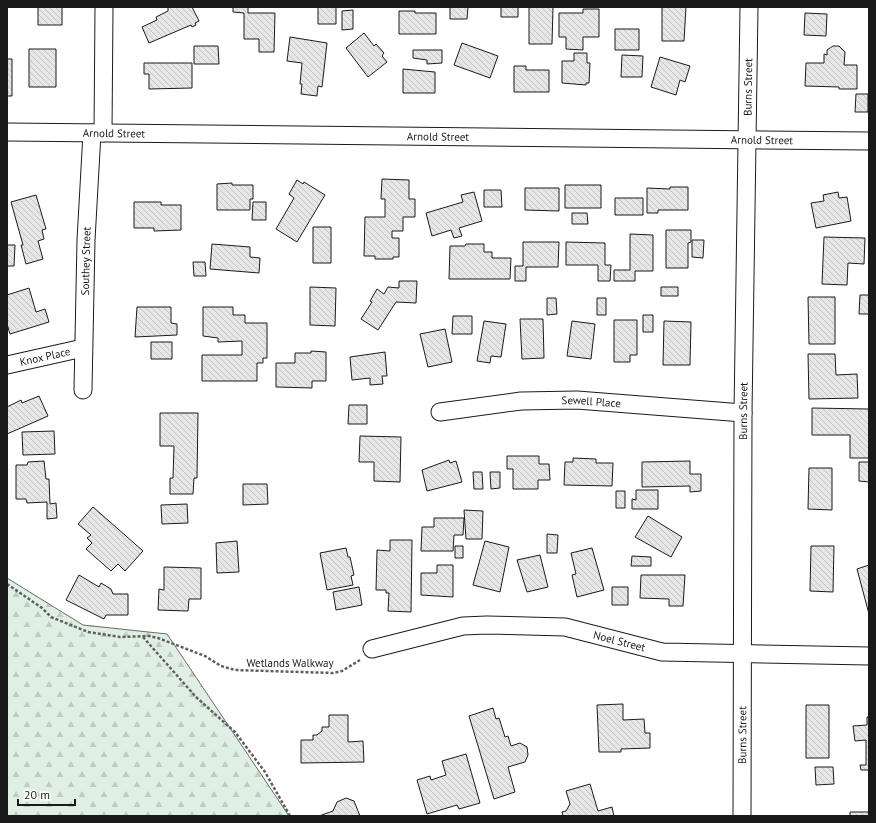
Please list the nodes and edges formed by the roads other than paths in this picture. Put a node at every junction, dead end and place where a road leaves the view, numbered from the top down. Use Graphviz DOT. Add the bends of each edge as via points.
graph roads {
  1 [pos="104,7"];
  2 [pos="749,7"];
  3 [pos="7,132"];
  4 [pos="98,133"];
  5 [pos="748,140"];
  6 [pos="869,141"];
  7 [pos="84,348"];
  8 [pos="7,365"];
  9 [pos="83,390"];
  10 [pos="440,412"];
  11 [pos="743,413"];
  12 [pos="372,649"];
  13 [pos="743,654"];
  14 [pos="869,656"];
  15 [pos="742,816"];
  1 -- 4 [label="street, Southey Street"];
  2 -- 5 [label="street, Burns Street"];
  3 -- 4 [label="street, Arnold Street"];
  4 -- 5 [label="street, Arnold Street"];
  4 -- 7 [label="street, Southey Street" via="86,240"];
  5 -- 6 [label="street, Arnold Street"];
  5 -- 11 [label="street, Burns Street"];
  7 -- 8 [label="street, Knox Place"];
  7 -- 9 [label="street, Southey Street"];
  10 -- 11 [label="street, Sewell Place" via="521,401 577,400"];
  11 -- 13 [label="street, Burns Street"];
  12 -- 13 [label="street, Noel Street" via="463,626 487,625 565,627 662,652"];
  13 -- 14 [label="street, Noel Street"];
  13 -- 15 [label="street, Burns Street"];
}
